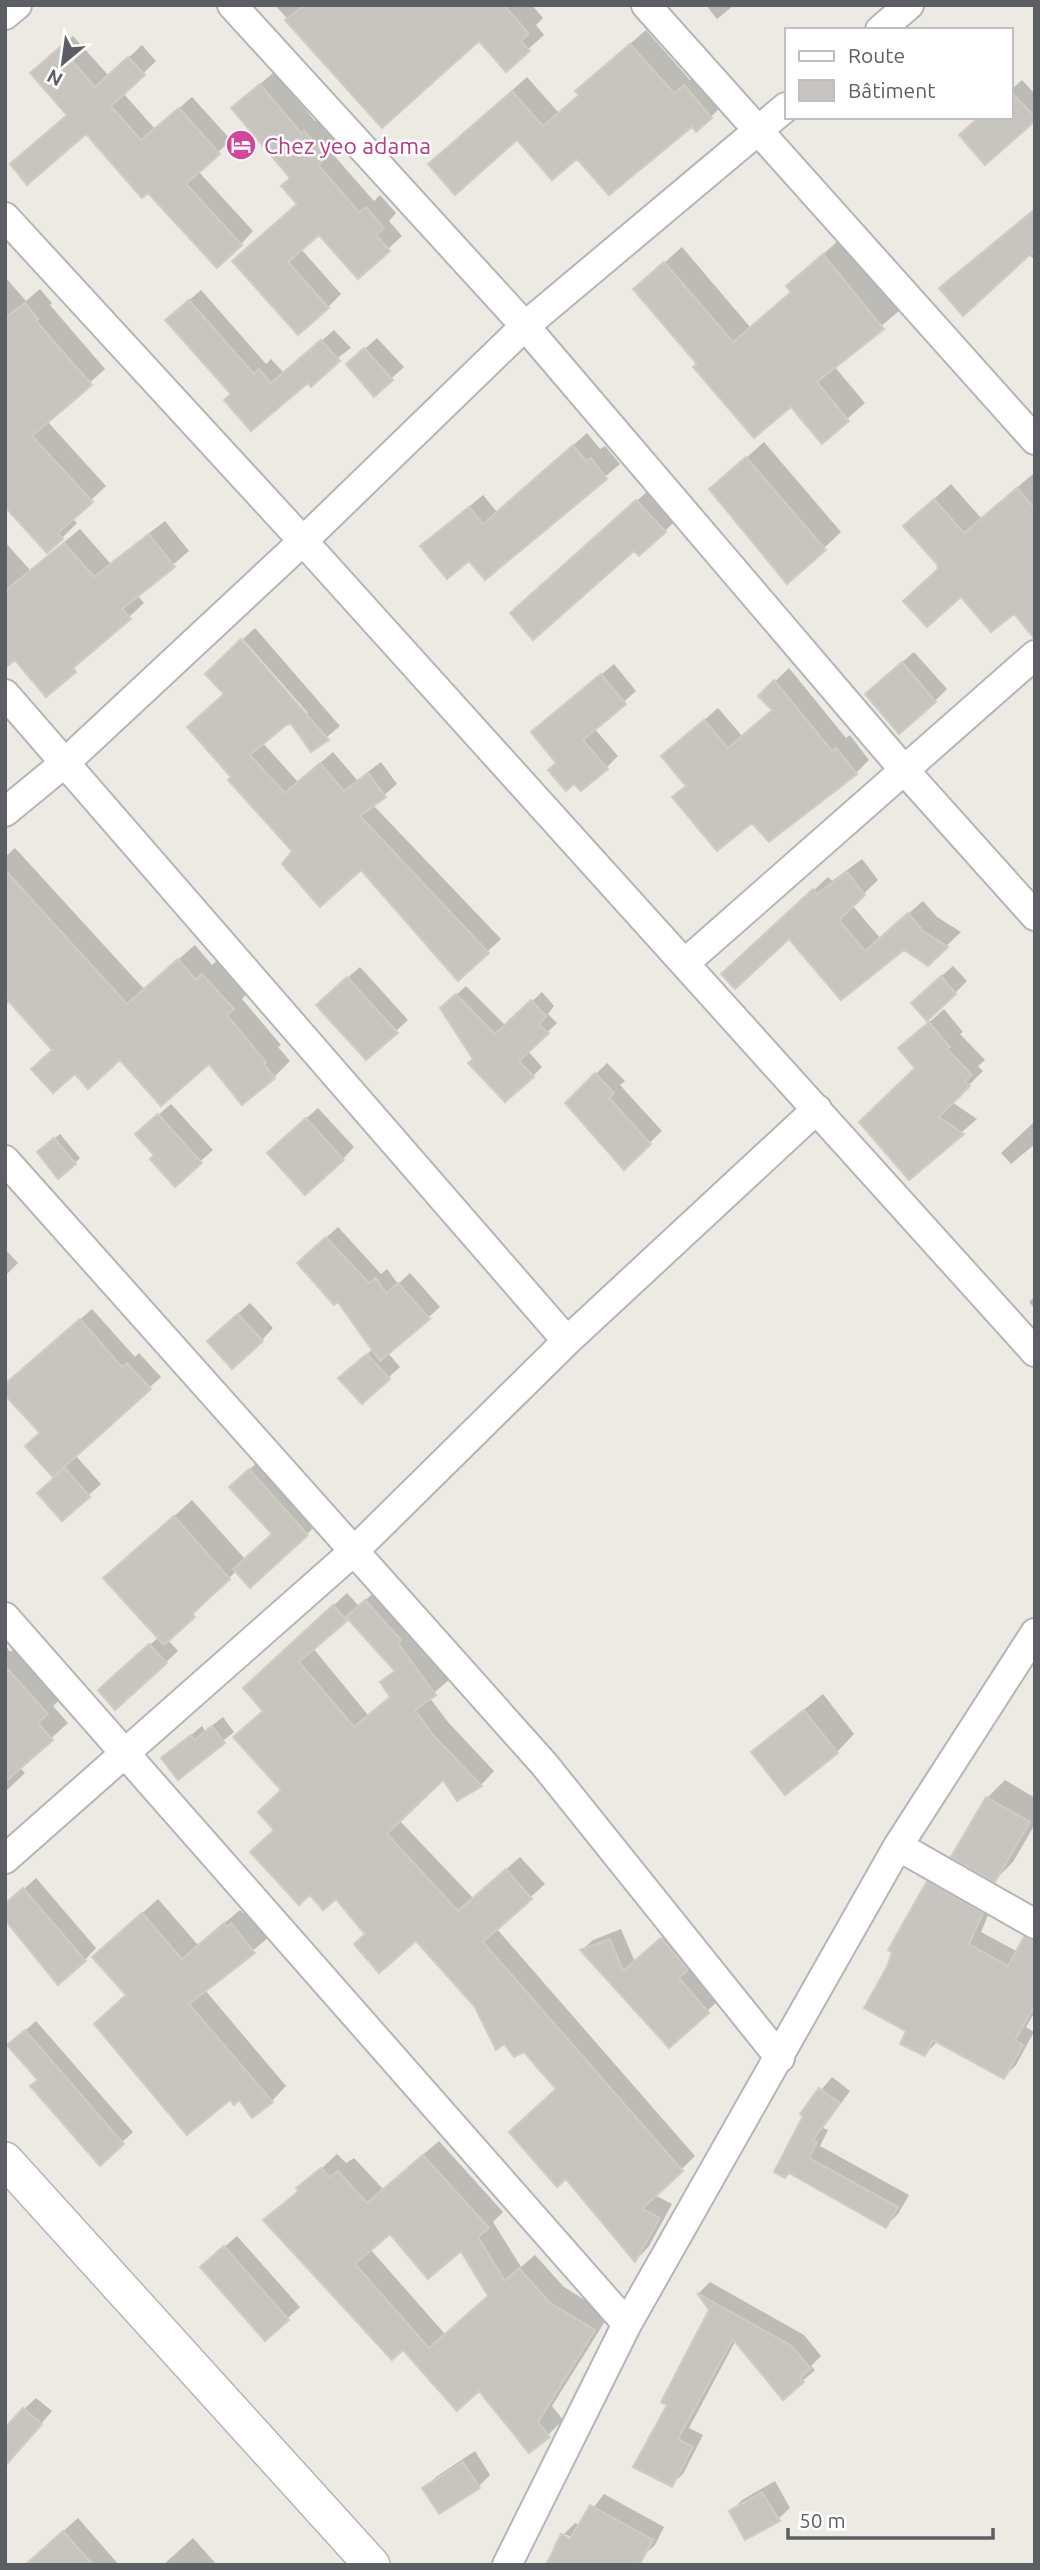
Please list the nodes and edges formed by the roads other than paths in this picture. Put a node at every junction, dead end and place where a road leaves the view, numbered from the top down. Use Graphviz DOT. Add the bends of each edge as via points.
graph roads {
  1 [pos="17,5"];
  2 [pos="232,5"];
  3 [pos="646,5"];
  4 [pos="909,5"];
  5 [pos="5,15"];
  6 [pos="882,28"];
  7 [pos="785,108"];
  8 [pos="758,130"];
  9 [pos="5,217"];
  10 [pos="524,326"];
  11 [pos="1035,440"];
  12 [pos="303,541"];
  13 [pos="1035,656"];
  14 [pos="5,694"];
  15 [pos="67,761"];
  16 [pos="905,771"];
  17 [pos="5,811"];
  18 [pos="1035,916"];
  19 [pos="685,963"];
  20 [pos="817,1109"];
  21 [pos="5,1160"];
  22 [pos="567,1341"];
  23 [pos="1035,1352"];
  24 [pos="354,1551"];
  25 [pos="5,1617"];
  26 [pos="1035,1633"];
  27 [pos="124,1752"];
  28 [pos="898,1846"];
  29 [pos="5,1859"];
  30 [pos="1035,1924"];
  31 [pos="780,2058"];
  32 [pos="5,2160"];
  33 [pos="627,2324"];
  34 [pos="372,2565"];
  35 [pos="508,2565"];
  1 -- 5 [label="street"];
  2 -- 10 [label="street"];
  3 -- 8 [label="street"];
  4 -- 6 [label="street"];
  7 -- 8 [label="street"];
  8 -- 10 [label="street"];
  8 -- 11 [label="street"];
  9 -- 12 [label="street"];
  10 -- 12 [label="street"];
  10 -- 16 [label="street"];
  12 -- 15 [label="street"];
  12 -- 19 [label="street"];
  13 -- 16 [label="street"];
  14 -- 15 [label="street"];
  15 -- 17 [label="street"];
  15 -- 22 [label="street"];
  16 -- 18 [label="street"];
  16 -- 19 [label="street"];
  19 -- 20 [label="street"];
  20 -- 22 [label="street"];
  20 -- 23 [label="street"];
  21 -- 24 [label="street"];
  22 -- 24 [label="street"];
  24 -- 27 [label="street"];
  24 -- 31 [label="street" via="544,1764"];
  25 -- 27 [label="street"];
  26 -- 28 [label="street"];
  27 -- 29 [label="street"];
  27 -- 33 [label="street"];
  28 -- 30 [label="street"];
  28 -- 31 [label="street"];
  31 -- 33 [label="street"];
  32 -- 34 [label="street"];
  33 -- 35 [label="street"];
}
